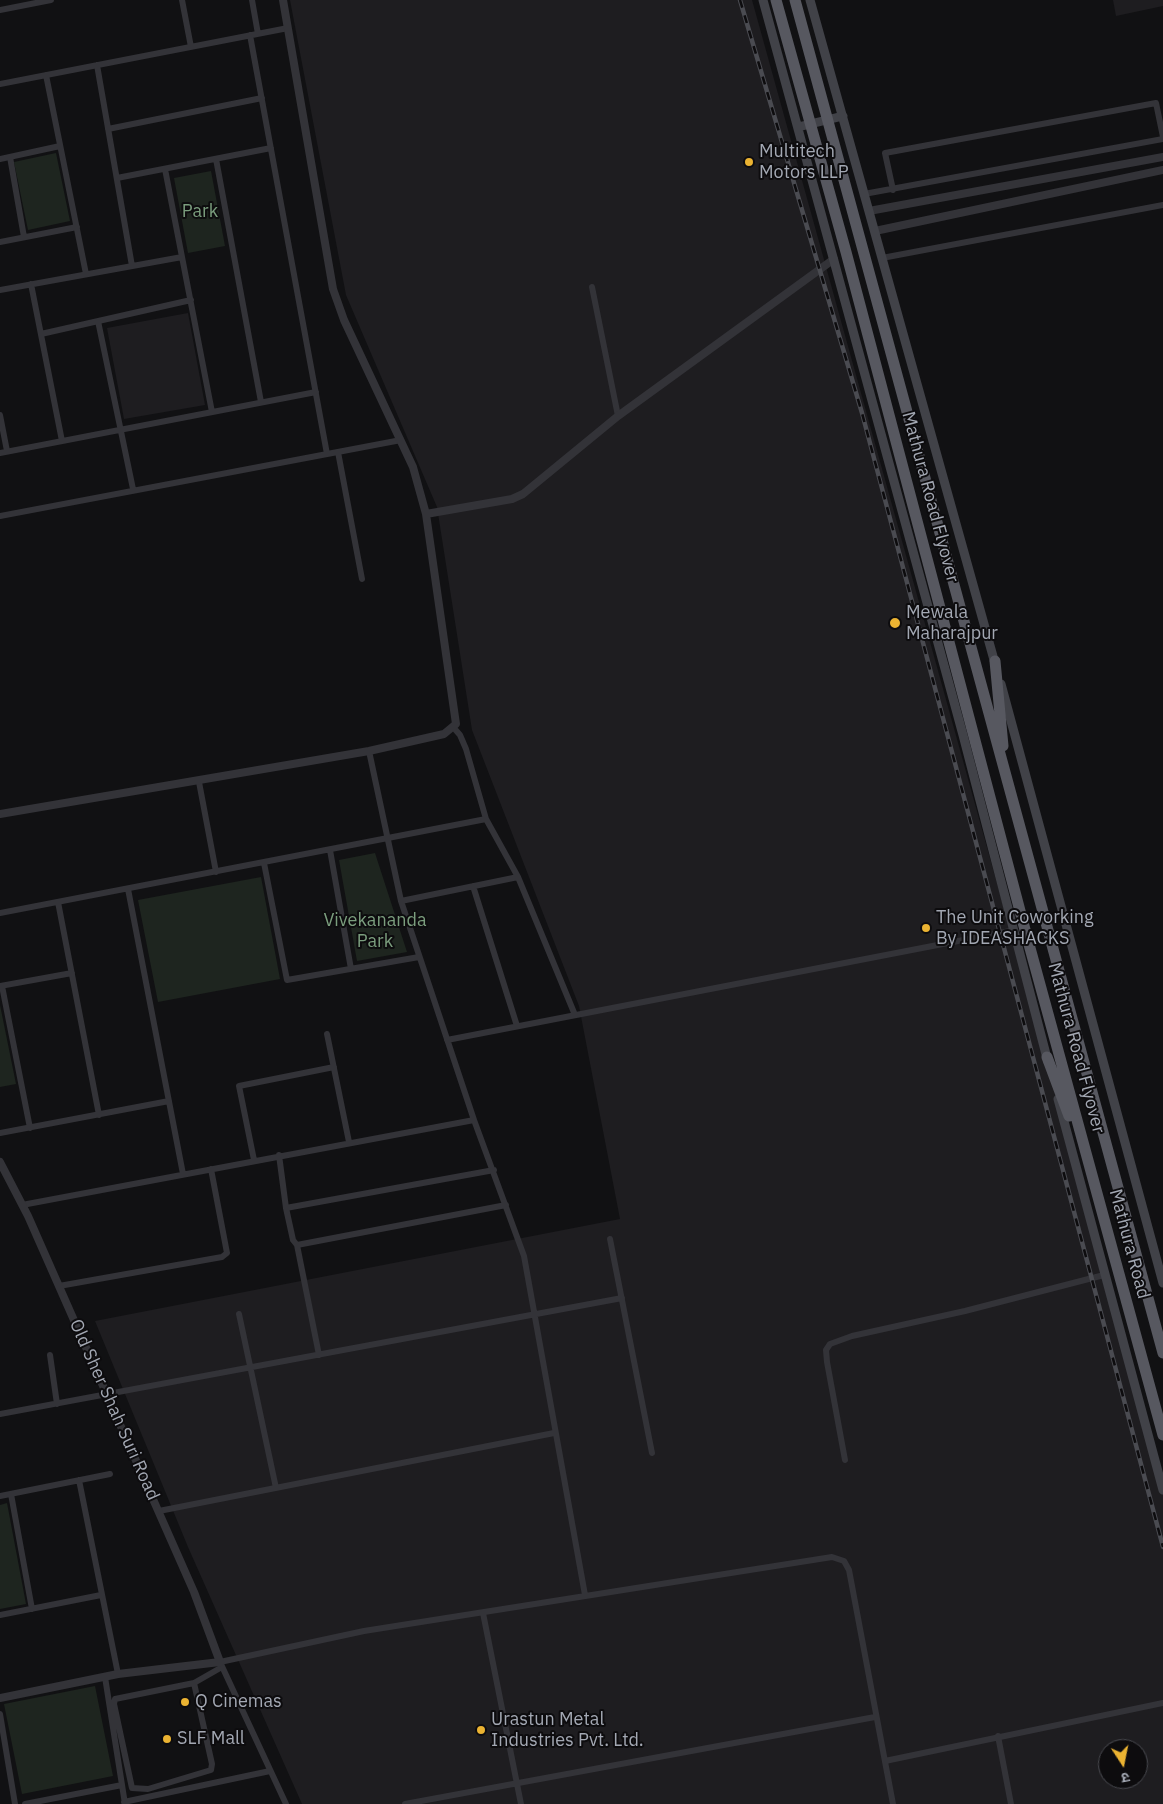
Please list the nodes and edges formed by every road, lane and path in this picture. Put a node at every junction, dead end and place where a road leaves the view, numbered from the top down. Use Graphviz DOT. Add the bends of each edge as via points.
graph roads {
  1 [pos="51,0"];
  2 [pos="182,0"];
  3 [pos="252,0"];
  4 [pos="283,0"];
  5 [pos="763,0"];
  6 [pos="776,0"];
  7 [pos="795,0"];
  8 [pos="810,0"];
  9 [pos="0,10"];
  10 [pos="288,28"];
  11 [pos="258,34"];
  12 [pos="250,35"];
  13 [pos="190,47"];
  14 [pos="97,65"];
  15 [pos="46,75"];
  16 [pos="0,84"];
  17 [pos="262,98"];
  18 [pos="843,116"];
  19 [pos="798,128"];
  20 [pos="108,129"];
  21 [pos="1163,138"];
  22 [pos="60,146"];
  23 [pos="271,148"];
  24 [pos="10,157"];
  25 [pos="1163,157"];
  26 [pos="0,159"];
  27 [pos="216,159"];
  28 [pos="165,169"];
  29 [pos="1163,170"];
  30 [pos="117,178"];
  31 [pos="893,190"];
  32 [pos="864,194"];
  33 [pos="1163,206"];
  34 [pos="869,211"];
  35 [pos="77,227"];
  36 [pos="875,231"];
  37 [pos="24,237"];
  38 [pos="0,242"];
  39 [pos="182,257"];
  40 [pos="882,258"];
  41 [pos="834,259"];
  42 [pos="132,266"];
  43 [pos="86,274"];
  44 [pos="31,284"];
  45 [pos="592,287"];
  46 [pos="0,290"];
  47 [pos="191,300"];
  48 [pos="98,321"];
  49 [pos="41,334"];
  50 [pos="316,392"];
  51 [pos="261,402"];
  52 [pos="212,412"];
  53 [pos="0,415"];
  54 [pos="618,416"];
  55 [pos="121,429"];
  56 [pos="401,440"];
  57 [pos="62,441"];
  58 [pos="4,452"];
  59 [pos="338,452"];
  60 [pos="327,454"];
  61 [pos="133,489"];
  62 [pos="426,514"];
  63 [pos="0,516"];
  64 [pos="362,579"];
  65 [pos="995,661"];
  66 [pos="454,727"];
  67 [pos="369,751"];
  68 [pos="1004,772"];
  69 [pos="199,782"];
  70 [pos="0,814"];
  71 [pos="486,819"];
  72 [pos="388,839"];
  73 [pos="330,850"];
  74 [pos="264,863"];
  75 [pos="216,872"];
  76 [pos="518,878"];
  77 [pos="473,886"];
  78 [pos="128,889"];
  79 [pos="401,901"];
  80 [pos="58,902"];
  81 [pos="0,913"];
  82 [pos="1015,930"];
  83 [pos="419,957"];
  84 [pos="351,969"];
  85 [pos="72,973"];
  86 [pos="1,986"];
  87 [pos="576,1015"];
  88 [pos="517,1026"];
  89 [pos="327,1034"];
  90 [pos="447,1040"];
  91 [pos="1047,1057"];
  92 [pos="334,1067"];
  93 [pos="169,1102"];
  94 [pos="99,1115"];
  95 [pos="474,1120"];
  96 [pos="30,1128"];
  97 [pos="0,1133"];
  98 [pos="349,1142"];
  99 [pos="1085,1149"];
  100 [pos="279,1156"];
  101 [pos="254,1160"];
  102 [pos="0,1162"];
  103 [pos="211,1169"];
  104 [pos="494,1170"];
  105 [pos="183,1174"];
  106 [pos="22,1205"];
  107 [pos="506,1205"];
  108 [pos="286,1208"];
  109 [pos="610,1239"];
  110 [pos="297,1245"];
  111 [pos="1104,1275"];
  112 [pos="1163,1283"];
  113 [pos="59,1286"];
  114 [pos="622,1298"];
  115 [pos="239,1314"];
  116 [pos="534,1315"];
  117 [pos="1163,1353"];
  118 [pos="50,1355"];
  119 [pos="319,1355"];
  120 [pos="251,1368"];
  121 [pos="107,1395"];
  122 [pos="58,1404"];
  123 [pos="0,1414"];
  124 [pos="554,1432"];
  125 [pos="1163,1435"];
  126 [pos="652,1453"];
  127 [pos="845,1460"];
  128 [pos="110,1474"];
  129 [pos="79,1480"];
  130 [pos="276,1488"];
  131 [pos="1163,1490"];
  132 [pos="12,1494"];
  133 [pos="0,1496"];
  134 [pos="158,1511"];
  135 [pos="102,1595"];
  136 [pos="585,1595"];
  137 [pos="32,1609"];
  138 [pos="483,1613"];
  139 [pos="0,1615"];
  140 [pos="221,1664"];
  141 [pos="118,1674"];
  142 [pos="105,1677"];
  143 [pos="194,1683"];
  144 [pos="0,1698"];
  145 [pos="1163,1703"];
  146 [pos="0,1714"];
  147 [pos="875,1717"];
  148 [pos="998,1736"];
  149 [pos="885,1761"];
  150 [pos="270,1771"];
  151 [pos="517,1783"];
  152 [pos="122,1785"];
  153 [pos="124,1803"];
  154 [pos="15,1804"];
  155 [pos="25,1804"];
  156 [pos="286,1804"];
  157 [pos="405,1804"];
  158 [pos="521,1804"];
  159 [pos="893,1804"];
  160 [pos="1011,1804"];
  1 -- 9 [label="street"];
  2 -- 13 [label="street"];
  3 -- 11 [label="street"];
  4 -- 10 [label="street"];
  5 -- 19 [label="main road"];
  6 -- 99 [label="highway, Mathura Road Flyover" via="924,540"];
  7 -- 68 [label="highway, Mathura Road Flyover"];
  8 -- 18 [label="main road"];
  10 -- 11 [label="street"];
  10 -- 56 [label="street" via="333,289 344,320"];
  11 -- 12 [label="street"];
  12 -- 13 [label="street"];
  12 -- 17 [label="street"];
  13 -- 14 [label="street"];
  14 -- 15 [label="street"];
  14 -- 20 [label="street"];
  15 -- 16 [label="street"];
  15 -- 22 [label="street"];
  17 -- 20 [label="street"];
  17 -- 23 [label="street"];
  18 -- 19 [label="main road"];
  18 -- 32 [label="main road"];
  19 -- 41 [label="main road"];
  20 -- 30 [label="street"];
  21 -- 31 [label="street"];
  21 -- 31 [label="street" via="1156,103 885,153"];
  22 -- 24 [label="street"];
  22 -- 35 [label="street"];
  23 -- 27 [label="street"];
  23 -- 50 [label="street"];
  24 -- 26 [label="street"];
  24 -- 37 [label="street"];
  25 -- 34 [label="street"];
  27 -- 28 [label="street"];
  27 -- 51 [label="street"];
  28 -- 30 [label="street"];
  28 -- 39 [label="street"];
  29 -- 36 [label="street"];
  30 -- 42 [label="street"];
  31 -- 32 [label="street"];
  32 -- 34 [label="main road"];
  33 -- 40 [label="street"];
  34 -- 36 [label="main road"];
  35 -- 37 [label="street"];
  35 -- 43 [label="street"];
  36 -- 40 [label="main road"];
  37 -- 38 [label="street"];
  39 -- 42 [label="street"];
  39 -- 47 [label="street"];
  40 -- 65 [label="main road"];
  41 -- 54 [label="street"];
  41 -- 82 [label="main road"];
  42 -- 43 [label="street"];
  43 -- 44 [label="street"];
  44 -- 46 [label="street"];
  44 -- 49 [label="street"];
  45 -- 54 [label="street"];
  47 -- 48 [label="street"];
  47 -- 52 [label="street"];
  48 -- 49 [label="street"];
  48 -- 55 [label="street"];
  49 -- 57 [label="street"];
  50 -- 51 [label="street"];
  50 -- 60 [label="street"];
  51 -- 52 [label="street"];
  52 -- 55 [label="street"];
  53 -- 58 [label="street"];
  54 -- 62 [label="street" via="523,494 512,499"];
  55 -- 57 [label="street"];
  55 -- 61 [label="street"];
  56 -- 59 [label="street"];
  56 -- 62 [label="street"];
  57 -- 58 [label="street"];
  59 -- 60 [label="street"];
  59 -- 64 [label="street"];
  60 -- 61 [label="street"];
  61 -- 63 [label="street"];
  62 -- 66 [label="street" via="457,718"];
  65 -- 68 [label="highway"];
  65 -- 112 [label="main road"];
  66 -- 67 [label="street" via="444,734"];
  66 -- 71 [label="street" via="466,749"];
  67 -- 69 [label="street"];
  67 -- 72 [label="street"];
  68 -- 117 [label="highway, Mathura Road"];
  69 -- 70 [label="street"];
  69 -- 75 [label="street"];
  71 -- 72 [label="street"];
  71 -- 76 [label="street"];
  72 -- 73 [label="street"];
  72 -- 79 [label="street"];
  73 -- 74 [label="street"];
  73 -- 84 [label="street"];
  74 -- 75 [label="street"];
  74 -- 84 [label="street" via="287,980"];
  75 -- 78 [label="street"];
  76 -- 77 [label="street"];
  76 -- 87 [label="street"];
  77 -- 79 [label="street"];
  77 -- 88 [label="street"];
  78 -- 80 [label="street"];
  78 -- 93 [label="street"];
  79 -- 83 [label="street"];
  80 -- 81 [label="street"];
  80 -- 85 [label="street"];
  82 -- 87 [label="street"];
  82 -- 91 [label="main road"];
  83 -- 84 [label="street"];
  83 -- 90 [label="street"];
  85 -- 86 [label="street"];
  85 -- 94 [label="street"];
  86 -- 96 [label="street"];
  87 -- 88 [label="street"];
  88 -- 90 [label="street"];
  89 -- 92 [label="street"];
  90 -- 95 [label="street"];
  91 -- 99 [label="highway" via="1072,1125"];
  91 -- 111 [label="main road"];
  92 -- 98 [label="street"];
  92 -- 101 [label="street" via="239,1086"];
  93 -- 94 [label="street"];
  93 -- 105 [label="street"];
  94 -- 96 [label="street"];
  95 -- 98 [label="street"];
  95 -- 104 [label="street"];
  96 -- 97 [label="street"];
  98 -- 100 [label="street"];
  99 -- 125 [label="highway, Mathura Road"];
  100 -- 101 [label="street"];
  100 -- 108 [label="street"];
  101 -- 103 [label="street"];
  102 -- 106 [label="street, Old Sher Shah Suri Road"];
  103 -- 105 [label="street"];
  103 -- 113 [label="street" via="228,1248 222,1257"];
  104 -- 107 [label="street"];
  104 -- 108 [label="street"];
  105 -- 106 [label="street"];
  106 -- 113 [label="street, Old Sher Shah Suri Road"];
  107 -- 110 [label="street"];
  107 -- 116 [label="street" via="524,1256"];
  108 -- 110 [label="street"];
  109 -- 114 [label="street"];
  110 -- 119 [label="street"];
  111 -- 127 [label="street" via="830,1344 826,1350"];
  111 -- 131 [label="main road"];
  113 -- 121 [label="street, Old Sher Shah Suri Road"];
  114 -- 116 [label="street"];
  114 -- 126 [label="street"];
  115 -- 120 [label="street"];
  116 -- 119 [label="street"];
  116 -- 124 [label="street"];
  118 -- 122 [label="street"];
  119 -- 120 [label="street"];
  120 -- 121 [label="street"];
  120 -- 130 [label="street"];
  121 -- 122 [label="street"];
  121 -- 134 [label="street, Old Sher Shah Suri Road"];
  122 -- 123 [label="street"];
  124 -- 130 [label="street"];
  124 -- 136 [label="street"];
  128 -- 129 [label="street"];
  129 -- 132 [label="street"];
  129 -- 135 [label="street"];
  130 -- 134 [label="street"];
  132 -- 133 [label="street"];
  132 -- 137 [label="street"];
  134 -- 140 [label="street, Old Sher Shah Suri Road"];
  135 -- 137 [label="street"];
  135 -- 141 [label="street"];
  136 -- 138 [label="street"];
  136 -- 147 [label="street" via="826,1557 841,1559 849,1570"];
  137 -- 139 [label="street"];
  138 -- 140 [label="street" via="364,1631"];
  138 -- 151 [label="street"];
  140 -- 141 [label="street"];
  140 -- 143 [label="street"];
  140 -- 150 [label="street"];
  141 -- 142 [label="street"];
  142 -- 144 [label="street"];
  142 -- 152 [label="street"];
  143 -- 143 [label="street" via="114,1699 132,1788 148,1789 211,1770"];
  145 -- 148 [label="street"];
  146 -- 154 [label="street"];
  147 -- 149 [label="street"];
  147 -- 151 [label="street"];
  148 -- 149 [label="street"];
  148 -- 160 [label="street"];
  149 -- 159 [label="street"];
  150 -- 153 [label="street"];
  150 -- 156 [label="street"];
  151 -- 157 [label="street"];
  151 -- 158 [label="street"];
  152 -- 153 [label="street"];
  152 -- 155 [label="street"];
}
